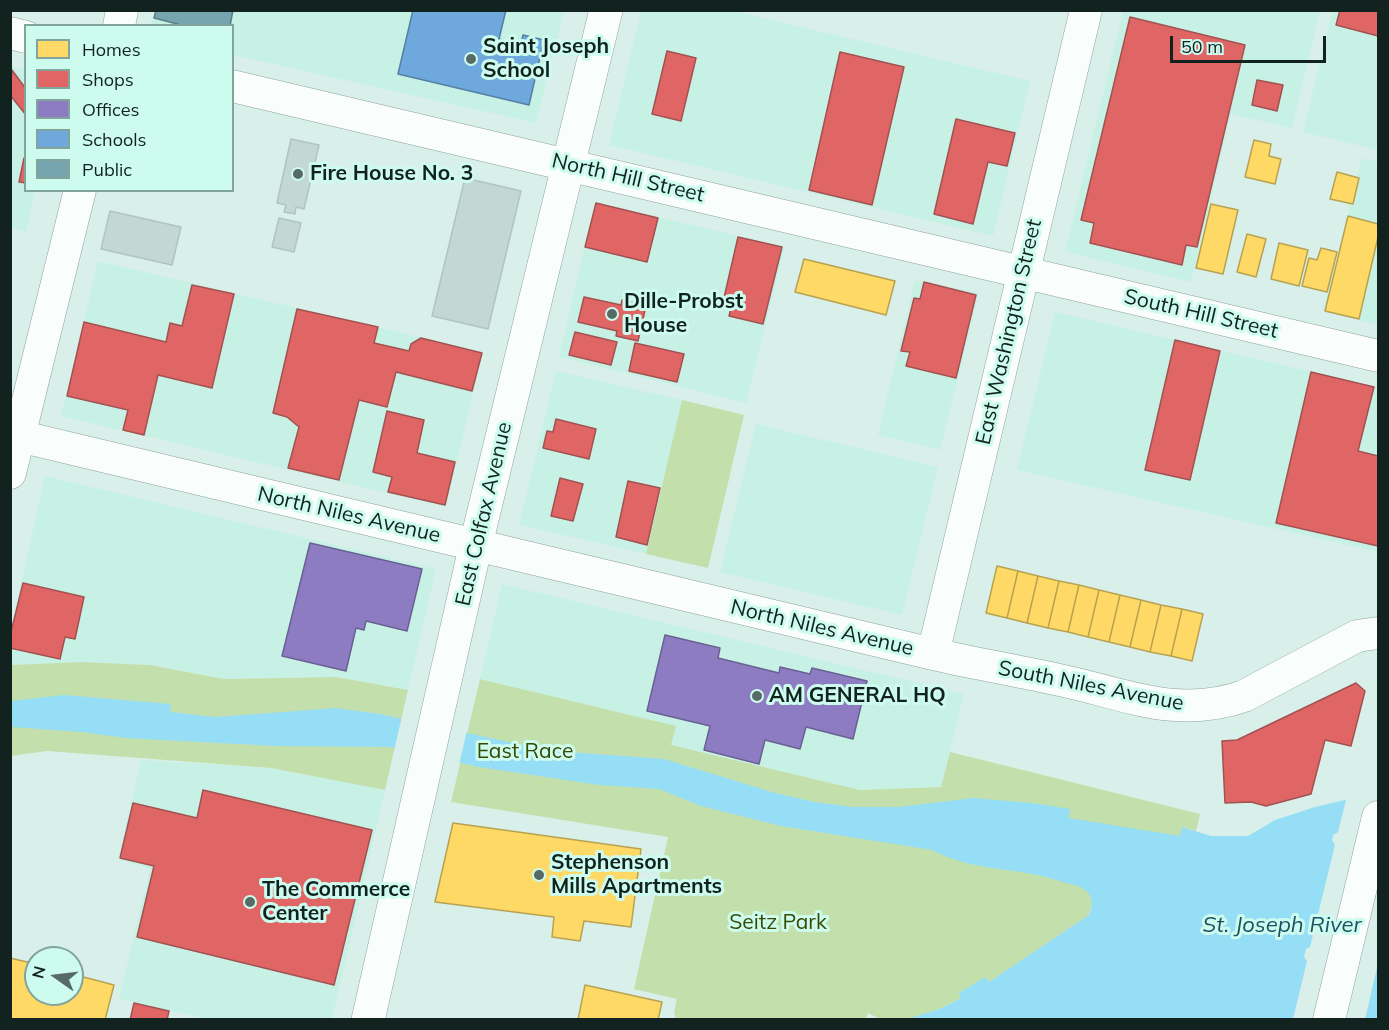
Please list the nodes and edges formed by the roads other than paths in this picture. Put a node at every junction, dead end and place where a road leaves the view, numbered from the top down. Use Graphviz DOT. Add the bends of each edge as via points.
graph roads {
  1 [pos="606,10"];
  2 [pos="1086,10"];
  3 [pos="234,86"];
  4 [pos="570,165"];
  5 [pos="79,192"];
  6 [pos="1022,273"];
  7 [pos="1378,356"];
  8 [pos="15,436"];
  9 [pos="10,473"];
  10 [pos="476,544"];
  11 [pos="1378,633"];
  12 [pos="933,654"];
  13 [pos="1378,817"];
  14 [pos="368,1020"];
  15 [pos="1329,1020"];
  1 -- 4 [label="main road, East Colfax Avenue"];
  2 -- 6 [label="street, East Washington Street"];
  3 -- 4 [label="street, North Hill Street"];
  4 -- 6 [label="street, North Hill Street"];
  4 -- 10 [label="main road, East Colfax Avenue"];
  5 -- 8 [label="street"];
  6 -- 7 [label="street, South Hill Street"];
  6 -- 12 [label="street, East Washington Street"];
  8 -- 9 [label="street"];
  8 -- 10 [label="street, North Niles Avenue"];
  10 -- 12 [label="street, North Niles Avenue"];
  10 -- 14 [label="main road, East Colfax Avenue"];
  11 -- 12 [label="street, South Niles Avenue" via="1357,636 1244,696 1193,706 1166,705"];
  13 -- 15 [label="street"];
}
